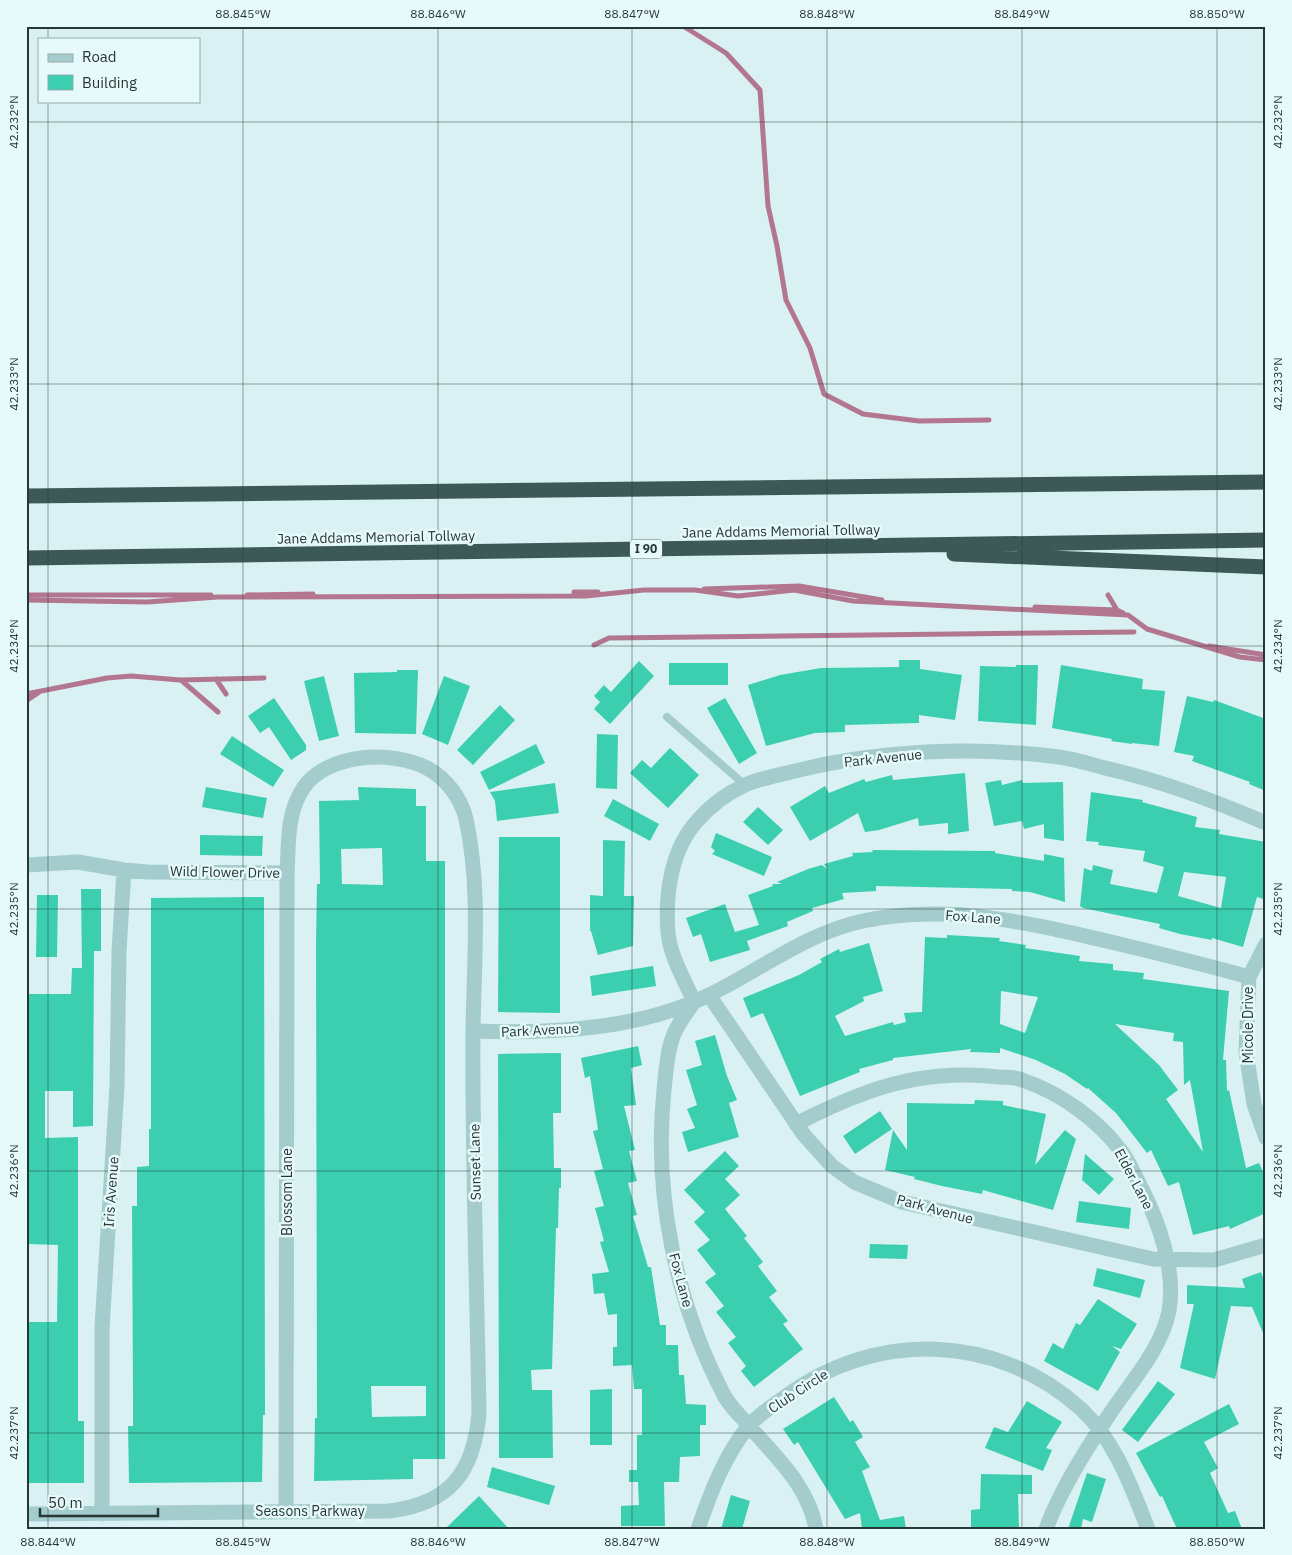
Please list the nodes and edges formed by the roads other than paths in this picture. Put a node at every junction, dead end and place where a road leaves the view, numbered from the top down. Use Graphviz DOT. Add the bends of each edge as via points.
graph roads {
  1 [pos="1266,482"];
  2 [pos="26,496"];
  3 [pos="1266,540"];
  4 [pos="825,547"];
  5 [pos="26,558"];
  6 [pos="1266,567"];
  7 [pos="668,717"];
  8 [pos="745,785"];
  9 [pos="466,817"];
  10 [pos="1266,823"];
  11 [pos="26,865"];
  12 [pos="124,870"];
  13 [pos="288,873"];
  14 [pos="1266,944"];
  15 [pos="1249,977"];
  16 [pos="709,995"];
  17 [pos="694,1002"];
  18 [pos="473,1031"];
  19 [pos="796,1124"];
  20 [pos="1266,1138"];
  21 [pos="1266,1245"];
  22 [pos="1166,1260"];
  23 [pos="748,1426"];
  24 [pos="1099,1430"];
  25 [pos="441,1496"];
  26 [pos="286,1511"];
  27 [pos="26,1514"];
  28 [pos="102,1514"];
  29 [pos="698,1529"];
  30 [pos="816,1529"];
  31 [pos="1046,1529"];
  32 [pos="1148,1529"];
  1 -- 2 [label="highway"];
  3 -- 4 [label="highway, Jane Addams Memorial Tollway / I 90"];
  4 -- 5 [label="highway, Jane Addams Memorial Tollway / I 90"];
  4 -- 6 [label="highway"];
  7 -- 8 [label="lane"];
  8 -- 10 [label="street, Park Avenue" via="818,765 879,757 946,752 1060,757 1168,784"];
  8 -- 17 [label="street, Park Avenue" via="697,820 684,839 670,882 668,932 673,956"];
  9 -- 13 [label="street, Wild Flower Drive" via="455,793 437,774 426,768 402,760 377,758 337,764 314,776 296,800 290,820"];
  9 -- 18 [label="street, Sunset Lane" via="474,864"];
  11 -- 12 [label="street, Wild Flower Drive" via="78,862"];
  12 -- 13 [label="street, Wild Flower Drive"];
  12 -- 28 [label="street, Iris Avenue" via="116,1114 102,1328"];
  13 -- 26 [label="street, Blossom Lane"];
  14 -- 15 [label="street, Micole Drive"];
  15 -- 16 [label="street, Fox Lane" via="1026,922 972,915 916,915 863,921 824,934"];
  15 -- 20 [label="street, Micole Drive" via="1246,1052 1254,1104"];
  16 -- 17 [label="street, Park Avenue"];
  16 -- 19 [label="street, Park Avenue"];
  17 -- 18 [label="street, Park Avenue" via="632,1020 564,1032"];
  17 -- 23 [label="street, Fox Lane" via="674,1035 666,1068 662,1171 668,1231 680,1284 699,1339 726,1398"];
  18 -- 25 [label="street, Sunset Lane" via="479,1413 476,1439 462,1474"];
  19 -- 22 [label="street, Park Avenue" via="832,1166 854,1182 902,1202"];
  19 -- 22 [label="street, Elder Lane" via="868,1092 908,1080 944,1075 1020,1079 1058,1096 1079,1110 1107,1133 1124,1154 1145,1196"];
  21 -- 22 [label="street, Park Avenue" via="1214,1260"];
  22 -- 24 [label="street, Elder Lane" via="1171,1290 1163,1329"];
  23 -- 24 [label="street, Club Circle" via="795,1390 830,1369 879,1352 929,1348 972,1352 1027,1370 1080,1408"];
  23 -- 29 [label="street, Club Circle" via="733,1447"];
  23 -- 30 [label="street, Fox Lane" via="796,1480"];
  24 -- 31 [label="street, Elder Lane"];
  24 -- 32 [label="street, Club Circle" via="1126,1475"];
  25 -- 26 [label="street, Seasons Parkway" via="422,1505 389,1511"];
  26 -- 28 [label="street, Seasons Parkway"];
  27 -- 28 [label="street, Seasons Parkway"];
}
